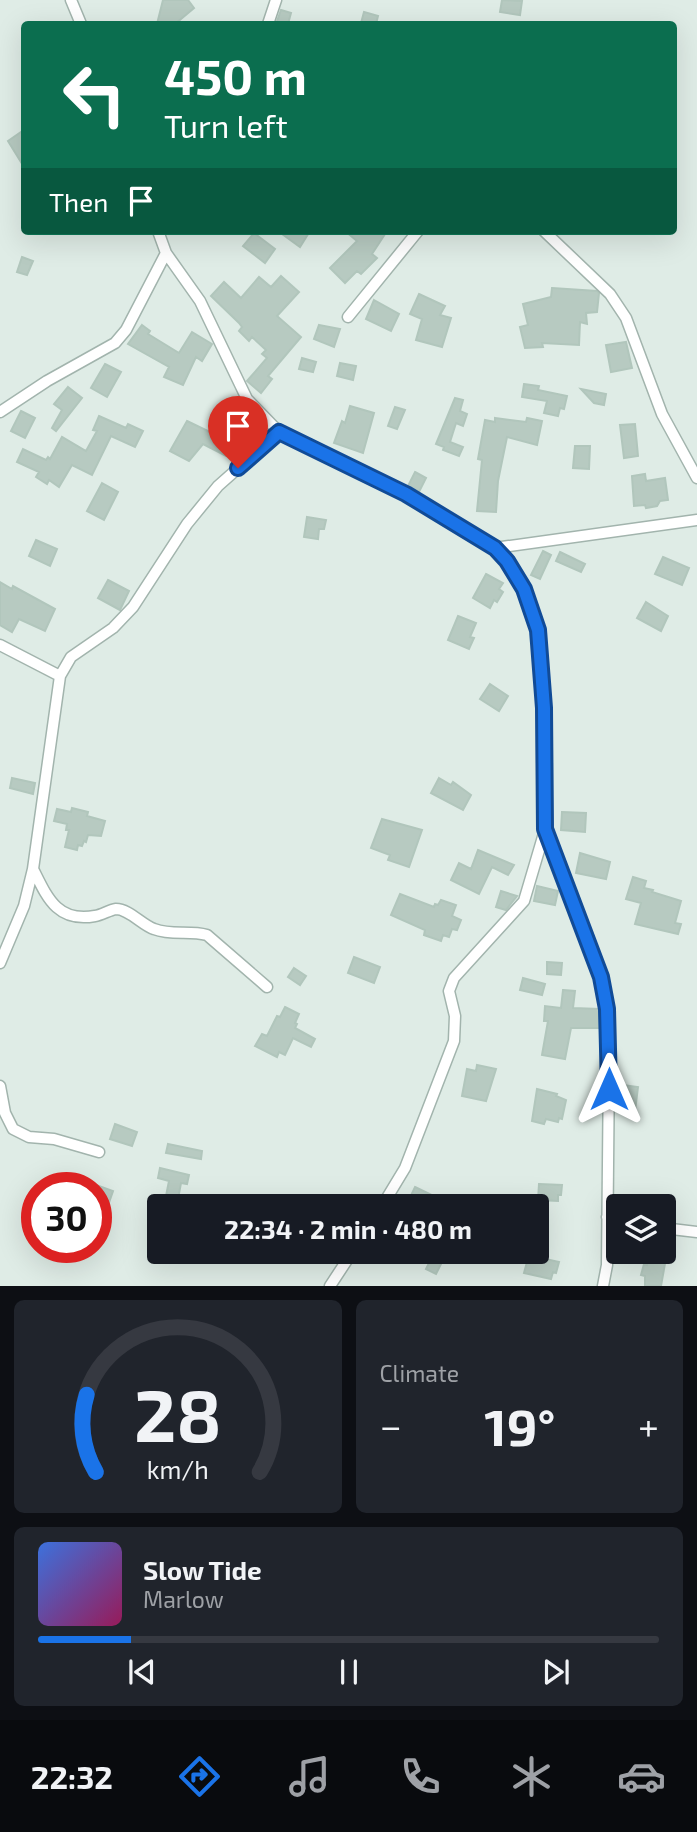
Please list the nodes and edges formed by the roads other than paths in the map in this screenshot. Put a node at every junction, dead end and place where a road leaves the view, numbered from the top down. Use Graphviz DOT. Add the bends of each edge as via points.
graph roads {
  1 [pos="71,0"];
  2 [pos="276,0"];
  3 [pos="80,21"];
  4 [pos="269,21"];
  5 [pos="159,235"];
  6 [pos="415,235"];
  7 [pos="548,235"];
  8 [pos="166,253"];
  9 [pos="348,317"];
  10 [pos="0,412"];
  11 [pos="279,432"];
  12 [pos="697,478"];
  13 [pos="697,520"];
  14 [pos="495,548"];
  15 [pos="0,645"];
  16 [pos="60,676"];
  17 [pos="545,829"];
  18 [pos="33,869"];
  19 [pos="0,963"];
  20 [pos="267,987"];
  21 [pos="0,1086"];
  22 [pos="99,1152"];
  23 [pos="389,1194"];
  24 [pos="612,1194"];
  25 [pos="676,1230"];
  26 [pos="697,1232"];
  27 [pos="344,1264"];
  28 [pos="607,1264"];
  29 [pos="330,1286"];
  30 [pos="603,1286"];
  1 -- 3 [label="street"];
  2 -- 4 [label="street"];
  5 -- 8 [label="street"];
  6 -- 9 [label="street"];
  7 -- 12 [label="street" via="610,295 626,318 662,414"];
  8 -- 10 [label="street" via="126,330 115,342"];
  8 -- 11 [label="street" via="200,301 247,399"];
  11 -- 14 [label="street" via="406,494"];
  11 -- 16 [label="street" via="218,486 187,524 134,607 71,657"];
  13 -- 14 [label="street"];
  14 -- 17 [label="street" via="524,589 538,630"];
  15 -- 16 [label="street"];
  16 -- 18 [label="street"];
  17 -- 23 [label="street" via="524,901 454,978 449,992 455,1016 454,1041 405,1168"];
  17 -- 24 [label="street" via="601,977 607,1009"];
  18 -- 19 [label="street" via="24,906"];
  18 -- 20 [label="street" via="52,905 65,913 97,916 114,909 153,929 207,935"];
  21 -- 22 [label="street" via="13,1129 29,1137"];
  25 -- 26 [label="street"];
  27 -- 29 [label="street"];
  28 -- 30 [label="street"];
}
